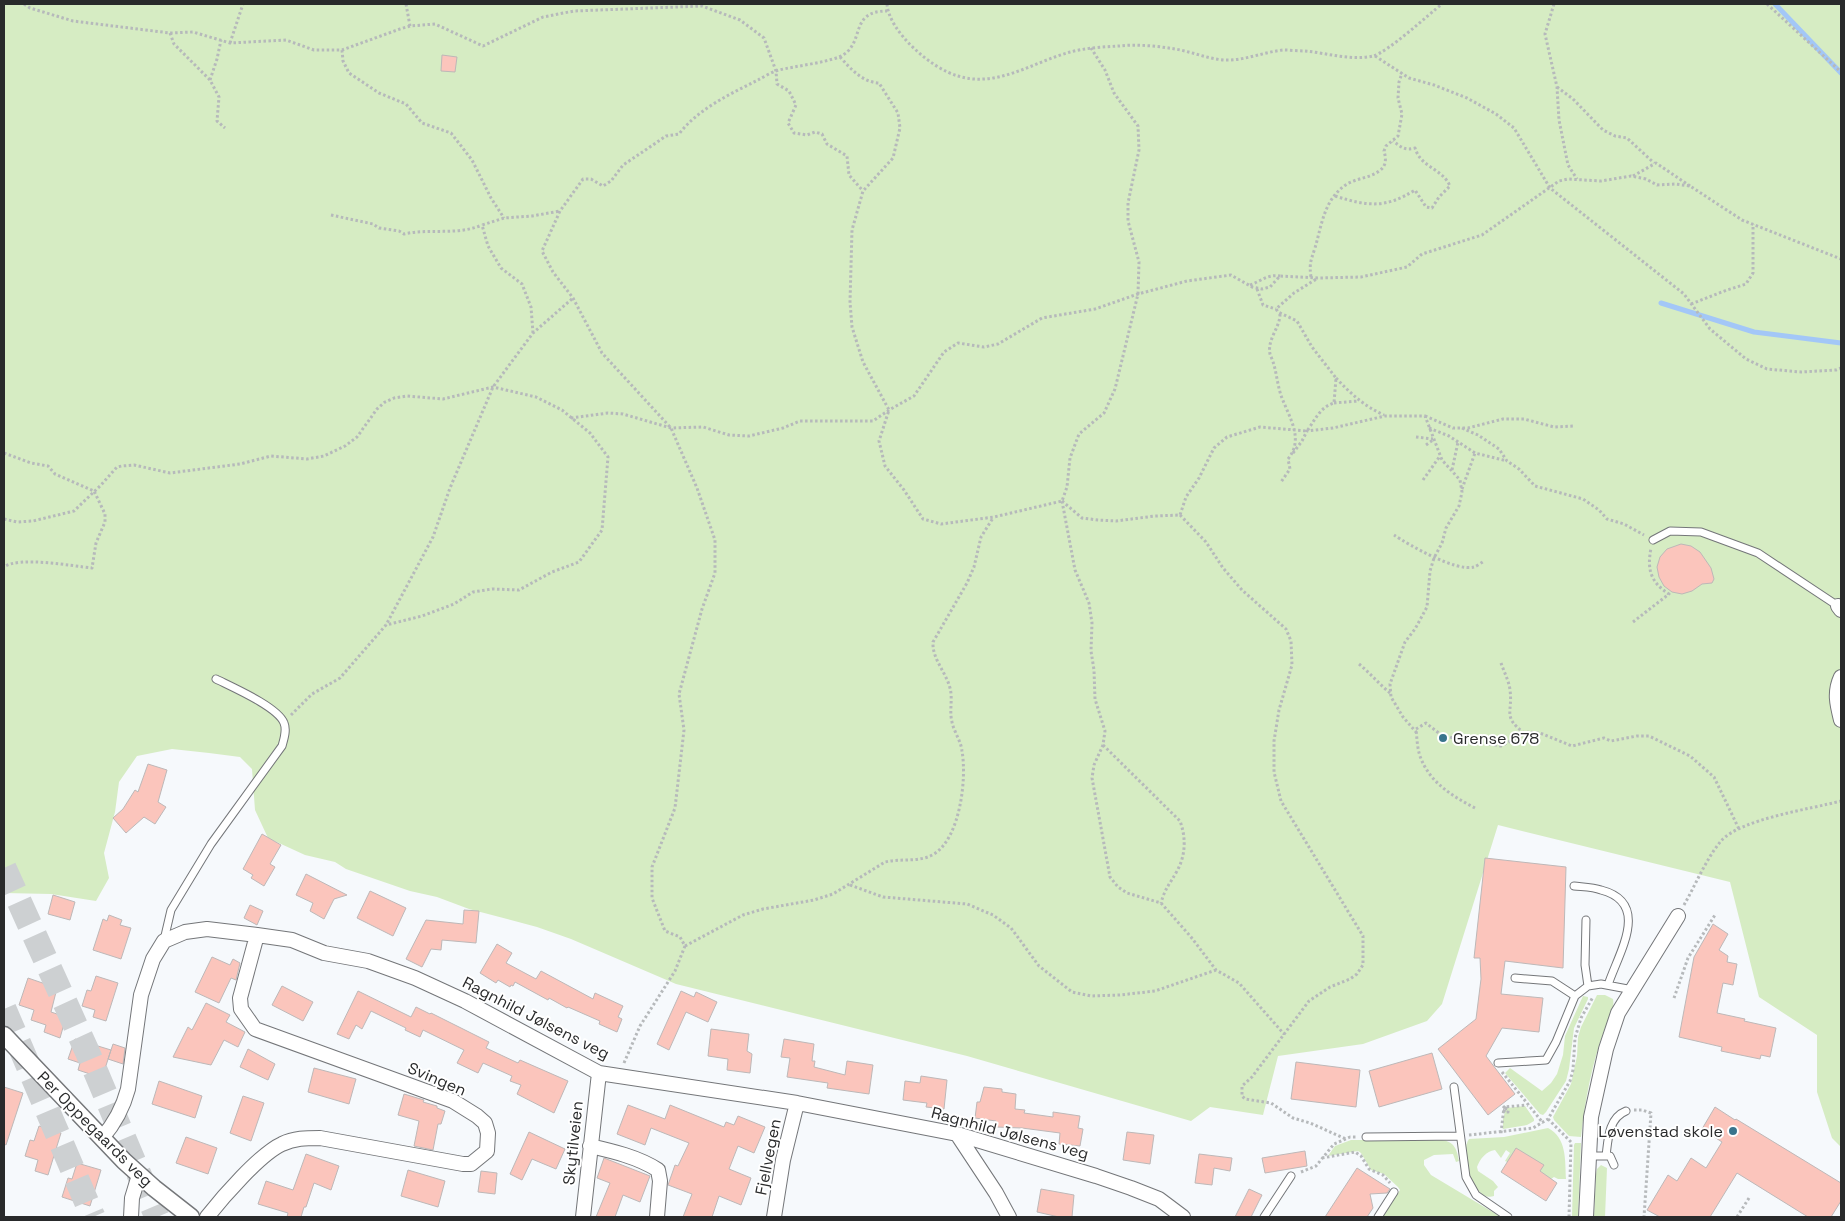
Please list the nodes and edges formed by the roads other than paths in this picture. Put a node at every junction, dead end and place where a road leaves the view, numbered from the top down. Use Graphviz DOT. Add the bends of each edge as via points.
graph roads {
  1 [pos="1653,540"];
  2 [pos="1840,608"];
  3 [pos="1841,677"];
  4 [pos="216,679"];
  5 [pos="1841,720"];
  6 [pos="1574,886"];
  7 [pos="1678,916"];
  8 [pos="1586,920"];
  9 [pos="257,934"];
  10 [pos="164,941"];
  11 [pos="1515,978"];
  12 [pos="1604,984"];
  13 [pos="1588,986"];
  14 [pos="1633,990"];
  15 [pos="1575,996"];
  16 [pos="4,1035"];
  17 [pos="1498,1063"];
  18 [pos="599,1073"];
  19 [pos="1454,1087"];
  20 [pos="797,1103"];
  21 [pos="1626,1111"];
  22 [pos="957,1134"];
  23 [pos="1460,1136"];
  24 [pos="1366,1137"];
  25 [pos="102,1138"];
  26 [pos="590,1146"];
  27 [pos="1588,1156"];
  28 [pos="1606,1156"];
  29 [pos="1614,1165"];
  30 [pos="139,1175"];
  31 [pos="1291,1176"];
  32 [pos="1394,1192"];
  33 [pos="131,1217"];
  34 [pos="191,1217"];
  35 [pos="207,1217"];
  36 [pos="583,1217"];
  37 [pos="657,1217"];
  38 [pos="774,1217"];
  39 [pos="1009,1217"];
  40 [pos="1182,1217"];
  41 [pos="1264,1217"];
  42 [pos="1378,1217"];
  43 [pos="1508,1217"];
  44 [pos="1586,1217"];
  1 -- 2 [label="lane" via="1670,531 1701,532 1758,553"];
  3 -- 5 [label="street" via="1836,702"];
  4 -- 10 [label="lane" via="275,710 284,723 285,734 282,746 210,844 171,910"];
  6 -- 12 [label="lane" via="1613,895 1620,900 1629,916 1626,937"];
  7 -- 14 [label="street"];
  8 -- 13 [label="lane"];
  9 -- 10 [label="street, Ragnhild Jølsens veg" via="207,929 185,932"];
  9 -- 18 [label="street, Ragnhild Jølsens veg" via="292,940 324,953 368,961 415,978 465,1001"];
  9 -- 35 [label="street, Svingen" via="240,998 241,1009 255,1029 453,1101 485,1123 489,1143 487,1152 471,1164 463,1164 320,1138 295,1140 280,1144 267,1154"];
  10 -- 25 [label="street" via="153,958 141,995 125,1101"];
  11 -- 15 [label="lane" via="1552,981"];
  12 -- 13 [label="lane"];
  12 -- 14 [label="lane"];
  13 -- 15 [label="lane"];
  14 -- 27 [label="street" via="1618,1013 1604,1058 1591,1117"];
  15 -- 17 [label="lane" via="1546,1060"];
  16 -- 25 [label="street, Per Oppegaards veg"];
  18 -- 20 [label="street, Ragnhild Jølsens veg"];
  18 -- 26 [label="street, Skytilveien"];
  19 -- 23 [label="lane"];
  20 -- 22 [label="street, Ragnhild Jølsens veg"];
  20 -- 38 [label="street, Fjellvegen"];
  21 -- 28 [label="lane" via="1610,1129"];
  22 -- 39 [label="street"];
  22 -- 40 [label="street, Ragnhild Jølsens veg" via="1131,1188 1159,1200"];
  23 -- 24 [label="lane"];
  23 -- 43 [label="lane" via="1466,1177 1476,1195"];
  25 -- 30 [label="street, Per Oppegaards veg"];
  26 -- 36 [label="street, Skytilveien"];
  26 -- 37 [label="street" via="658,1170"];
  27 -- 28 [label="lane"];
  27 -- 44 [label="street"];
  28 -- 29 [label="lane" via="1610,1156"];
  30 -- 33 [label="street" via="132,1198"];
  30 -- 34 [label="street, Per Oppegaards veg"];
  31 -- 41 [label="lane"];
  32 -- 42 [label="lane"];
}
